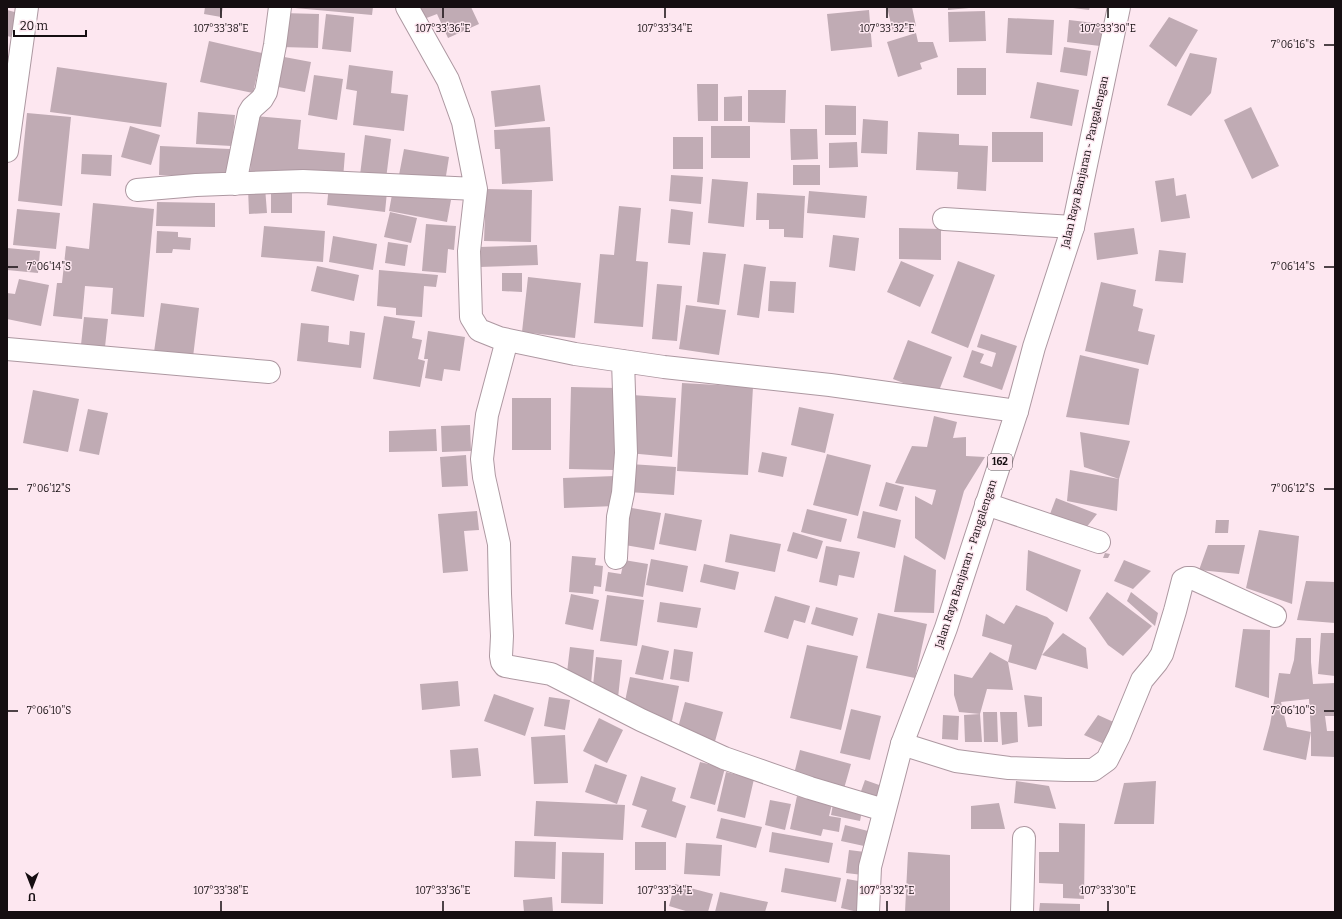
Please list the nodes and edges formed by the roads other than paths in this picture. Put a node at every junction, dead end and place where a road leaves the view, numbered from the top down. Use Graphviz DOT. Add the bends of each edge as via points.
graph roads {
  1 [pos="27,7"];
  2 [pos="280,7"];
  3 [pos="407,7"];
  4 [pos="1119,7"];
  5 [pos="7,150"];
  6 [pos="235,184"];
  7 [pos="476,189"];
  8 [pos="137,190"];
  9 [pos="944,219"];
  10 [pos="1073,227"];
  11 [pos="507,340"];
  12 [pos="7,349"];
  13 [pos="623,361"];
  14 [pos="269,372"];
  15 [pos="1017,411"];
  16 [pos="986,504"];
  17 [pos="1099,542"];
  18 [pos="616,558"];
  19 [pos="1275,616"];
  20 [pos="902,744"];
  21 [pos="884,810"];
  22 [pos="1024,838"];
  23 [pos="868,912"];
  24 [pos="1022,912"];
  1 -- 5 [label="street"];
  2 -- 6 [label="street" via="266,92 249,114"];
  3 -- 7 [label="street" via="448,80 463,122"];
  4 -- 10 [label="street, Jalan Raya Banjaran - Pangalengan / 162"];
  6 -- 7 [label="street" via="303,181"];
  6 -- 8 [label="street"];
  7 -- 11 [label="street" via="469,251 471,317 479,330"];
  9 -- 10 [label="street"];
  10 -- 15 [label="street, Jalan Raya Banjaran - Pangalengan / 162" via="1034,347"];
  11 -- 13 [label="street"];
  11 -- 21 [label="street" via="487,415 482,458 499,544 501,656 505,666 551,674 641,720 724,758"];
  12 -- 14 [label="street"];
  13 -- 15 [label="street" via="830,385"];
  13 -- 18 [label="street" via="626,458 618,517"];
  15 -- 16 [label="street, Jalan Raya Banjaran - Pangalengan / 162"];
  16 -- 17 [label="street"];
  16 -- 20 [label="street, Jalan Raya Banjaran - Pangalengan / 162" via="946,628"];
  19 -- 20 [label="street" via="1192,578 1183,580 1162,654 1142,680 1107,760 1093,770 1009,768 956,761"];
  20 -- 21 [label="street, Jalan Raya Banjaran - Pangalengan / 162"];
  21 -- 23 [label="street, Jalan Raya Banjaran - Pangalengan / 162" via="870,867"];
  22 -- 24 [label="street"];
}
